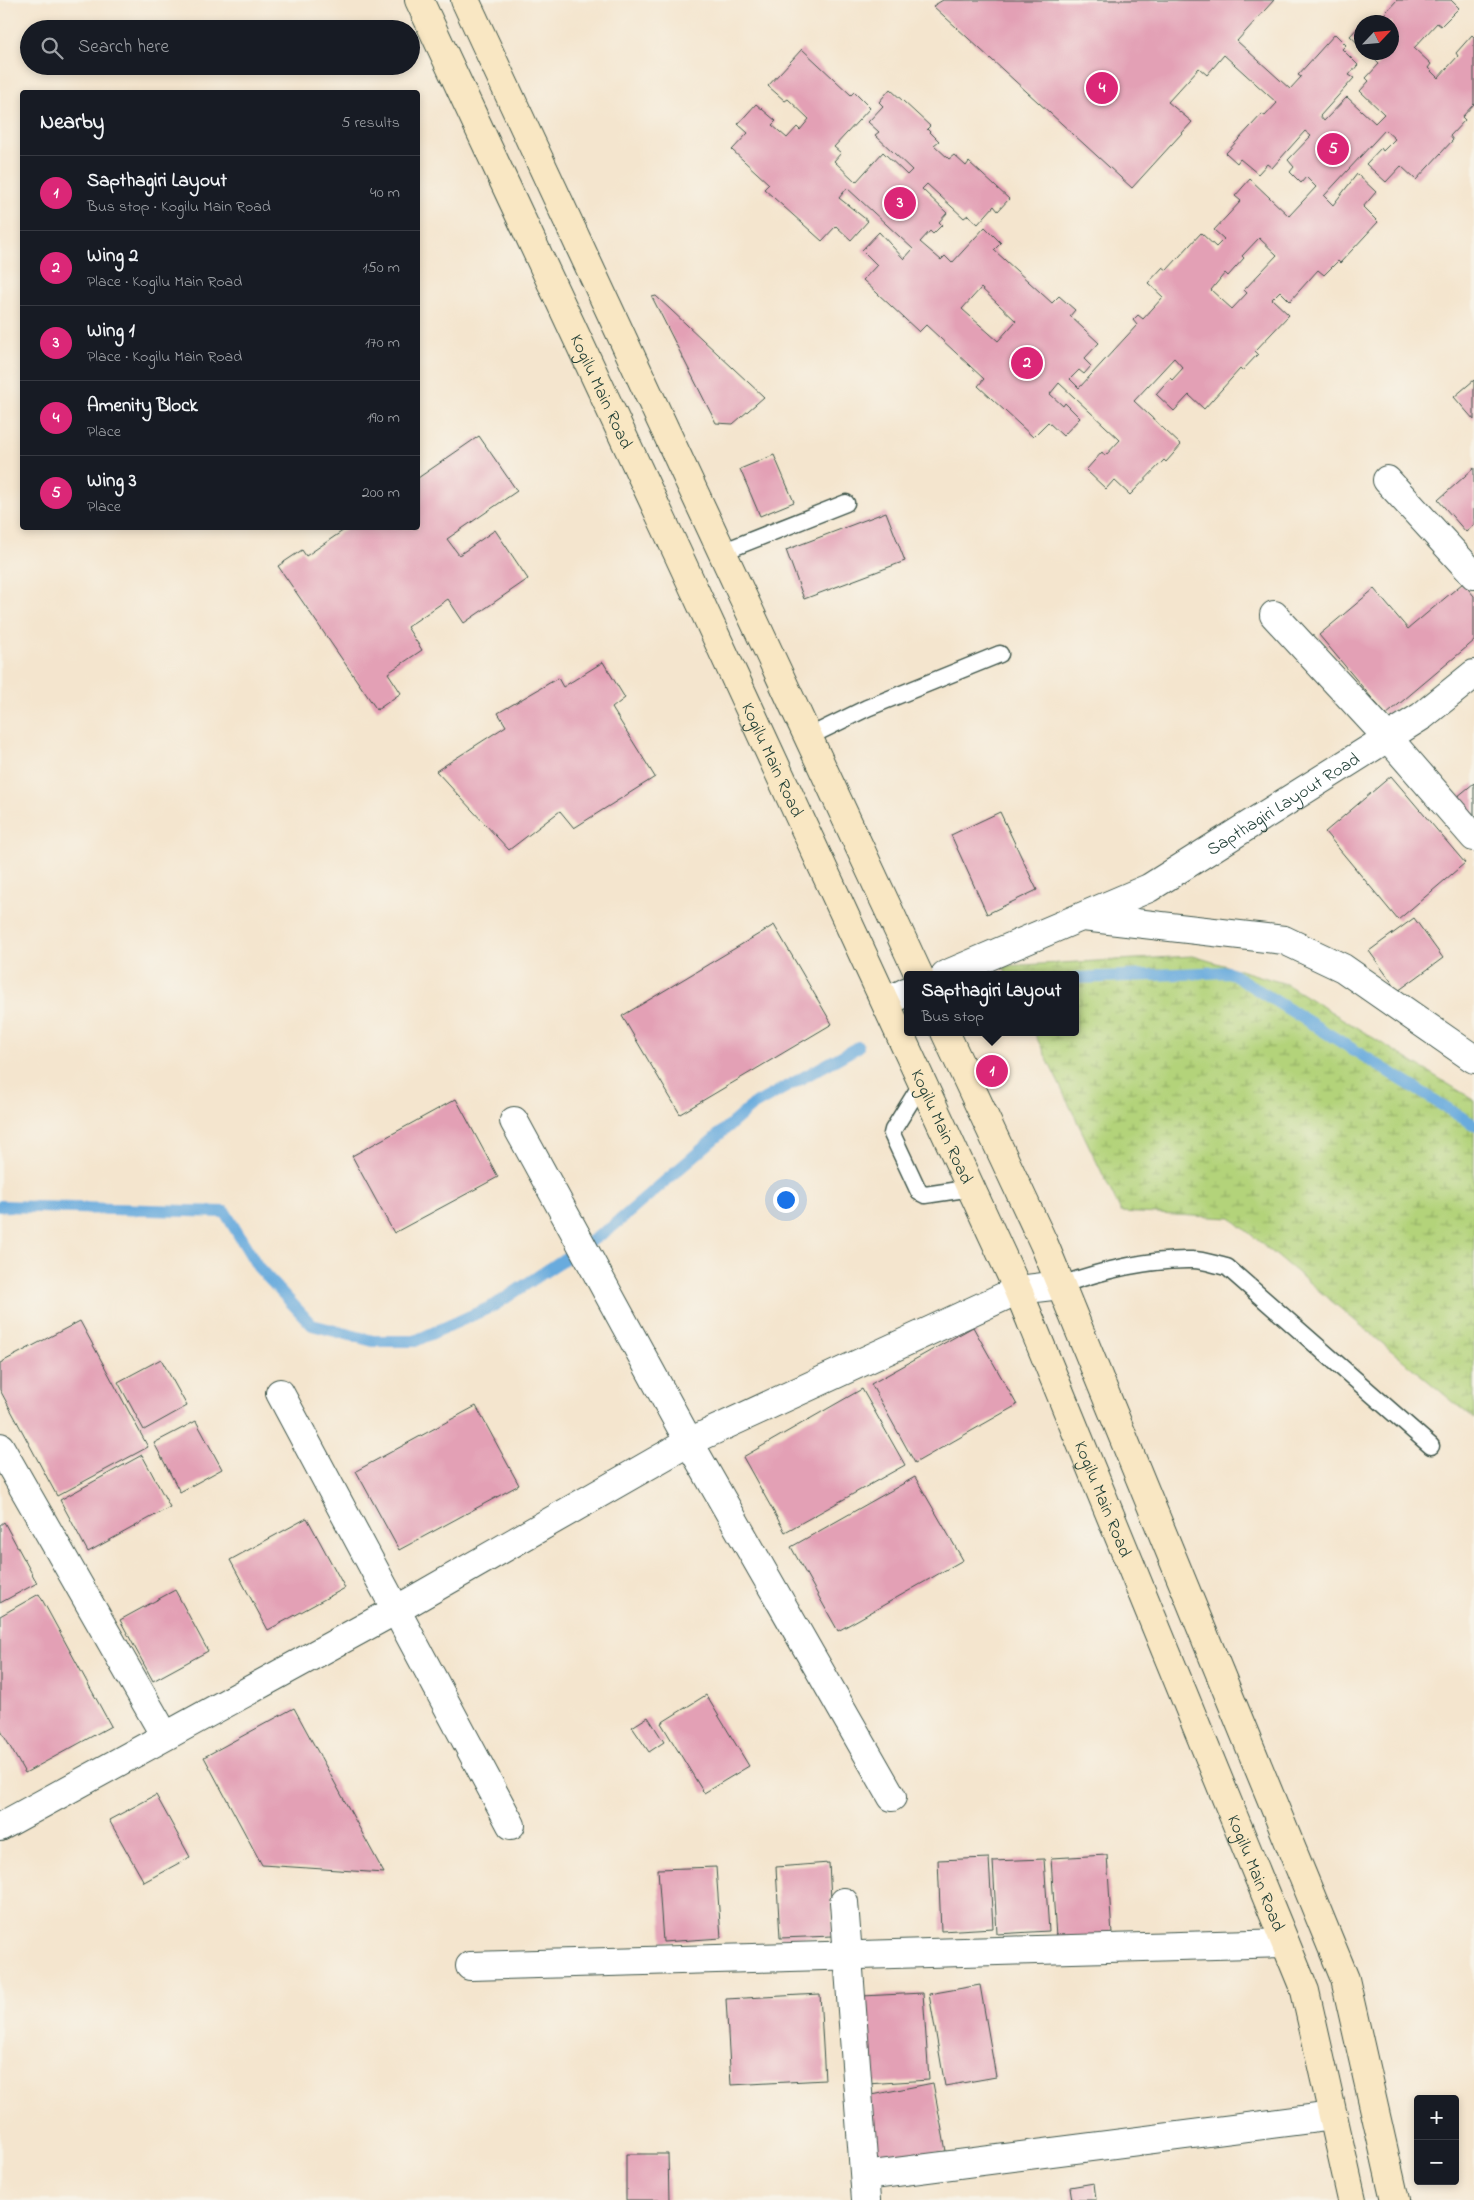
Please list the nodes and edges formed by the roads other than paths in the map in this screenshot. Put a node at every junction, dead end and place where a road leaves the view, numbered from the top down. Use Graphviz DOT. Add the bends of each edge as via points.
graph roads {
  1 [pos="419,0"];
  2 [pos="465,0"];
  3 [pos="482,34"];
  4 [pos="444,52"];
  5 [pos="1387,480"];
  6 [pos="846,503"];
  7 [pos="722,552"];
  8 [pos="1474,575"];
  9 [pos="1274,615"];
  10 [pos="1000,654"];
  11 [pos="1474,674"];
  12 [pos="808,737"];
  13 [pos="1388,738"];
  14 [pos="1474,837"];
  15 [pos="1081,917"];
  16 [pos="917,971"];
  17 [pos="954,971"];
  18 [pos="897,997"];
  19 [pos="904,1021"];
  20 [pos="908,1036"];
  21 [pos="947,1036"];
  22 [pos="1474,1059"];
  23 [pos="922,1083"];
  24 [pos="514,1121"];
  25 [pos="972,1188"];
  26 [pos="1061,1285"];
  27 [pos="1018,1290"];
  28 [pos="280,1393"];
  29 [pos="689,1442"];
  30 [pos="1432,1446"];
  31 [pos="0,1447"];
  32 [pos="396,1610"];
  33 [pos="166,1736"];
  34 [pos="892,1798"];
  35 [pos="511,1825"];
  36 [pos="0,1827"];
  37 [pos="844,1902"];
  38 [pos="1285,1943"];
  39 [pos="847,1954"];
  40 [pos="470,1966"];
  41 [pos="1333,2116"];
  42 [pos="865,2188"];
  43 [pos="1352,2200"];
  44 [pos="1395,2200"];
  1 -- 4 [label="main road, Kogilu Main Road"];
  2 -- 3 [label="main road"];
  3 -- 4 [label="main road"];
  3 -- 7 [label="main road"];
  4 -- 18 [label="main road, Kogilu Main Road"];
  5 -- 8 [label="street"];
  6 -- 7 [label="lane"];
  7 -- 12 [label="main road"];
  9 -- 13 [label="street"];
  10 -- 12 [label="lane" via="867,708"];
  11 -- 13 [label="street, Sapthagiri Layout Road" via="1422,716"];
  12 -- 16 [label="main road"];
  13 -- 14 [label="street"];
  13 -- 15 [label="street, Sapthagiri Layout Road" via="1149,888"];
  15 -- 17 [label="street, Sapthagiri Layout Road"];
  15 -- 22 [label="street, Sapthagiri Layout Road" via="1284,940 1343,968"];
  18 -- 19 [label="main road, Kogilu Main Road"];
  20 -- 23 [label="main road, Kogilu Main Road"];
  21 -- 26 [label="main road"];
  23 -- 25 [label="main road, Kogilu Main Road"];
  23 -- 25 [label="lane" via="893,1130 902,1159 919,1192"];
  24 -- 29 [label="street"];
  25 -- 27 [label="main road, Kogilu Main Road"];
  26 -- 27 [label="street"];
  26 -- 30 [label="lane" via="1137,1264 1194,1260 1227,1267"];
  26 -- 44 [label="main road" via="1345,1979"];
  27 -- 29 [label="street"];
  27 -- 38 [label="main road, Kogilu Main Road"];
  28 -- 32 [label="street"];
  29 -- 32 [label="street"];
  29 -- 34 [label="street"];
  31 -- 33 [label="street"];
  32 -- 33 [label="street"];
  32 -- 35 [label="street"];
  33 -- 36 [label="street"];
  37 -- 39 [label="street"];
  38 -- 39 [label="street"];
  38 -- 41 [label="main road, Kogilu Main Road" via="1305,1991"];
  39 -- 40 [label="street"];
  39 -- 42 [label="street"];
  41 -- 42 [label="street"];
  41 -- 43 [label="main road, Kogilu Main Road"];
}
